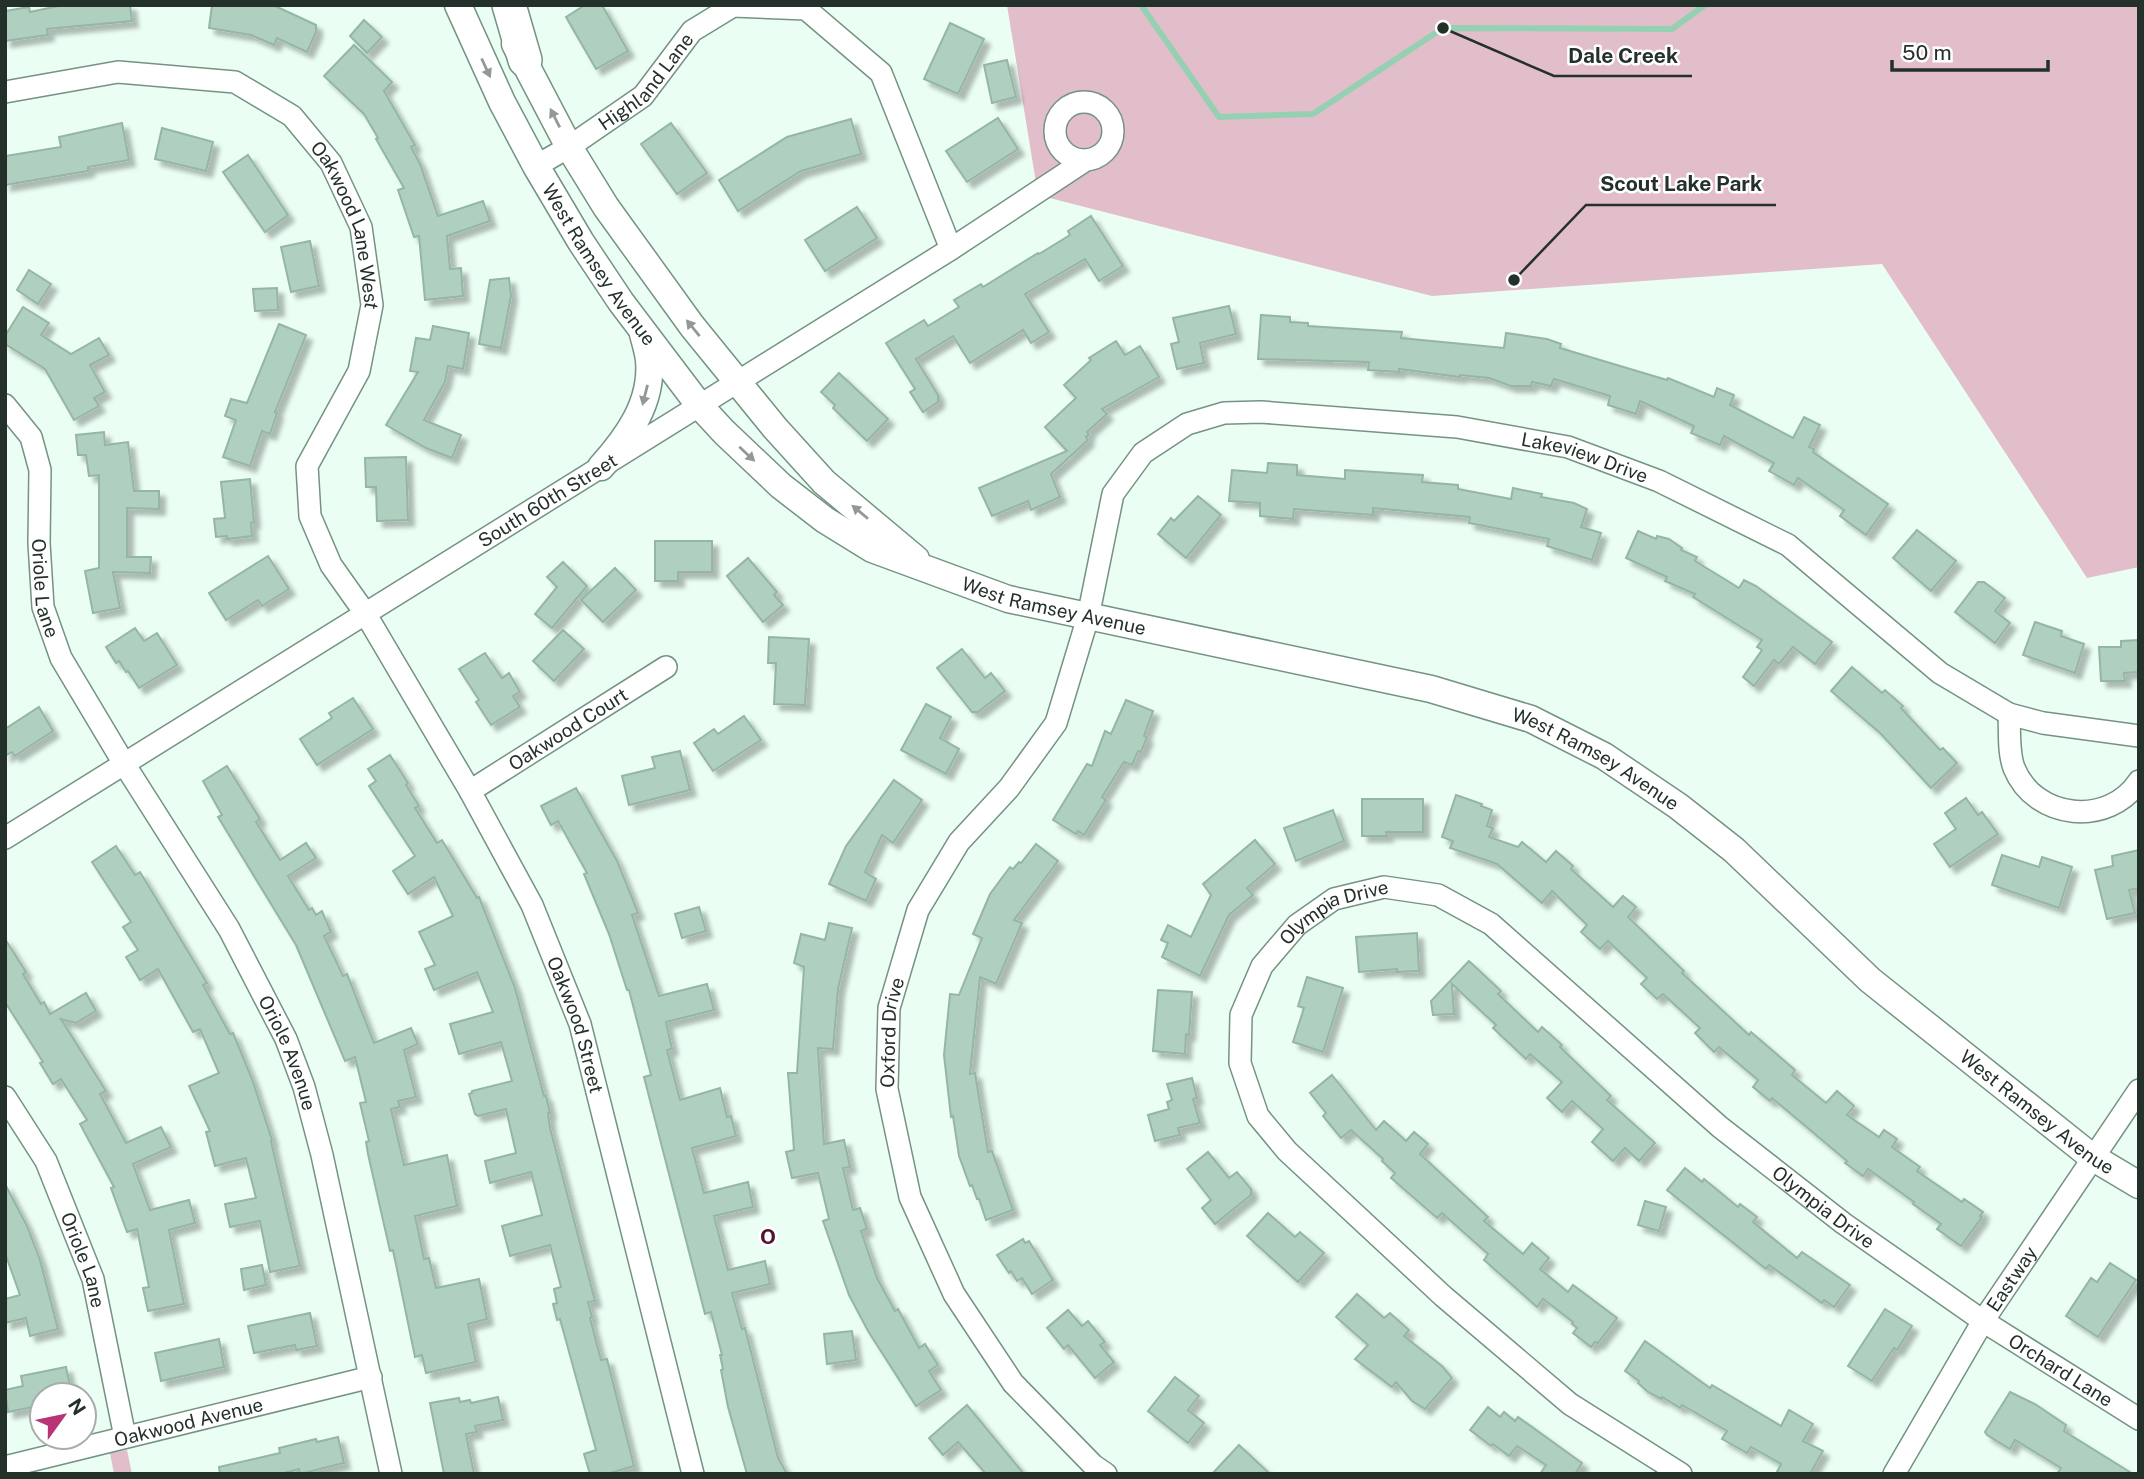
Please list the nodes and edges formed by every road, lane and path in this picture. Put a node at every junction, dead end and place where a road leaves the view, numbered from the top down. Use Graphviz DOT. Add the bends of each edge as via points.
graph roads {
  1 [pos="458,5"];
  2 [pos="496,5"];
  3 [pos="509,5"];
  4 [pos="525,60"];
  5 [pos="5,92"];
  6 [pos="569,147"];
  7 [pos="1086,160"];
  8 [pos="536,166"];
  9 [pos="951,249"];
  10 [pos="641,328"];
  11 [pos="737,381"];
  12 [pos="5,405"];
  13 [pos="699,405"];
  14 [pos="601,467"];
  15 [pos="932,571"];
  16 [pos="365,613"];
  17 [pos="1088,617"];
  18 [pos="666,667"];
  19 [pos="2009,714"];
  20 [pos="2139,736"];
  21 [pos="123,762"];
  22 [pos="2139,781"];
  23 [pos="470,790"];
  24 [pos="5,838"];
  25 [pos="2139,1090"];
  26 [pos="5,1097"];
  27 [pos="2092,1157"];
  28 [pos="2139,1185"];
  29 [pos="1983,1321"];
  30 [pos="371,1377"];
  31 [pos="2139,1419"];
  32 [pos="125,1437"];
  33 [pos="5,1467"];
  34 [pos="391,1474"];
  35 [pos="693,1474"];
  36 [pos="1106,1474"];
  37 [pos="1681,1474"];
  38 [pos="1894,1474"];
  1 -- 8 [label="street, West Ramsey Avenue, one-way"];
  2 -- 4 [label="street, West Ramsey Avenue"];
  3 -- 4 [label="main road"];
  6 -- 4 [label="street, West Ramsey Avenue, one-way"];
  5 -- 16 [label="street, Oakwood Lane West" via="118,72 235,82 292,116 331,163 361,227 372,305 359,371 307,466 310,516 331,565"];
  6 -- 8 [label="street, Highland Lane"];
  6 -- 9 [label="street, Highland Lane" via="643,96 692,31 733,6 806,9 881,73"];
  11 -- 6 [label="street, West Ramsey Avenue, one-way" via="645,264"];
  7 -- 9 [label="street, South 60th Street"];
  8 -- 10 [label="street, West Ramsey Avenue" via="581,242"];
  9 -- 11 [label="street, South 60th Street"];
  10 -- 13 [label="street, West Ramsey Avenue"];
  10 -- 14 [label="street, one-way" via="649,379 639,416"];
  11 -- 13 [label="street, South 60th Street"];
  15 -- 11 [label="street, West Ramsey Avenue, one-way" via="824,482"];
  12 -- 21 [label="street, Oriole Lane" via="31,437 40,470 43,607 61,658"];
  13 -- 14 [label="street, South 60th Street"];
  13 -- 15 [label="street, West Ramsey Avenue, one-way" via="743,452 825,520 872,549"];
  14 -- 16 [label="street, South 60th Street"];
  15 -- 17 [label="street, West Ramsey Avenue" via="1008,599"];
  16 -- 21 [label="street, South 60th Street"];
  16 -- 23 [label="street, Oakwood Street"];
  17 -- 19 [label="street, Lakeview Drive" via="1114,494 1143,453 1187,424 1224,413 1261,412 1457,427 1568,447 1660,481 1788,545 1940,673"];
  17 -- 27 [label="street, West Ramsey Avenue" via="1431,688 1531,719 1604,756 1734,850 1870,980"];
  17 -- 36 [label="street, Oxford Drive" via="1056,723 1009,788 959,842 918,909 889,1009 887,1089 910,1197 954,1294 1013,1383"];
  18 -- 23 [label="street, Oakwood Court"];
  19 -- 20 [label="street, Lakeview Drive"];
  19 -- 22 [label="street" via="2015,769 2048,804 2067,811 2099,810 2123,800"];
  21 -- 24 [label="street, South 60th Street"];
  21 -- 30 [label="street, Oriole Avenue" via="229,929 286,1039 322,1155"];
  23 -- 35 [label="street, Oakwood Street" via="533,905 580,1024"];
  25 -- 27 [label="street, Eastway"];
  26 -- 32 [label="street, Oriole Lane" via="46,1161 93,1279"];
  27 -- 28 [label="street, West Ramsey Avenue"];
  27 -- 29 [label="street, Eastway"];
  29 -- 31 [label="street, Orchard Lane"];
  29 -- 37 [label="street, Olympia Drive" via="1843,1223 1720,1127 1491,924 1438,895 1384,887 1334,899 1297,925 1262,966 1241,1015 1240,1063 1258,1116 1287,1151 1443,1296 1570,1404"];
  29 -- 38 [label="street, Eastway"];
  30 -- 32 [label="street, Oakwood Avenue"];
  30 -- 34 [label="street, Oriole Avenue"];
  32 -- 33 [label="street, Oakwood Avenue"];
}
